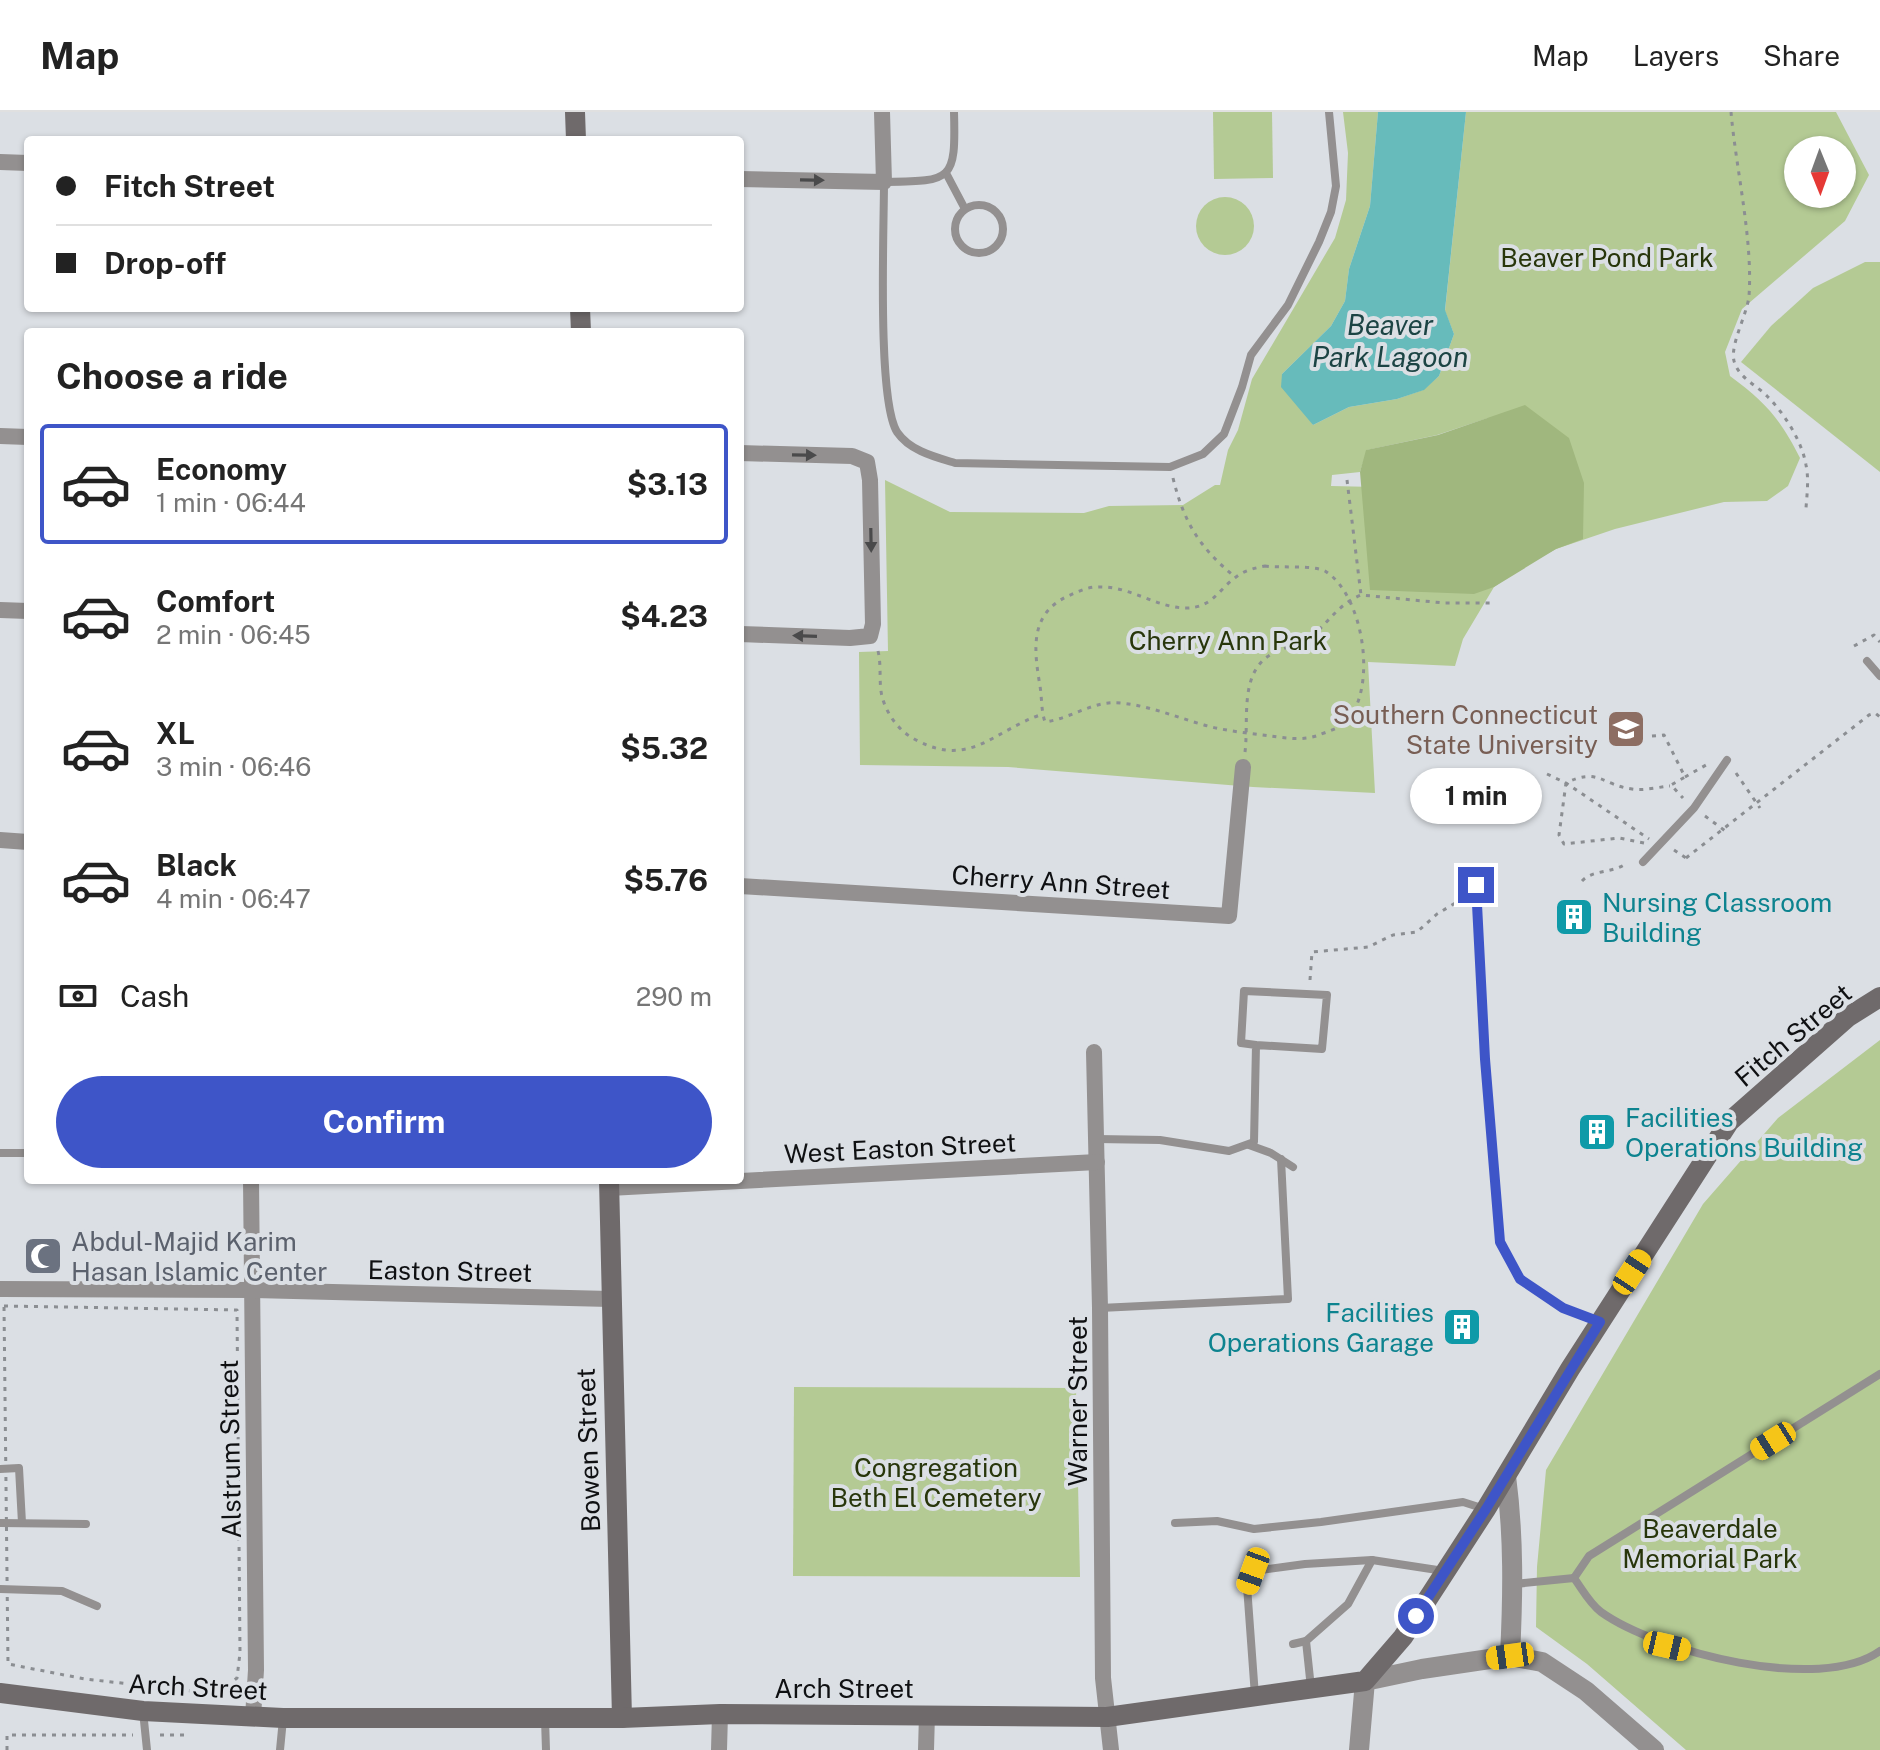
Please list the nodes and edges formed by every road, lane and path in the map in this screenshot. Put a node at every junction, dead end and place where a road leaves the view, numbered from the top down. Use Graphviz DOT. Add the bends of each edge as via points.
graph roads {
  1 [pos="575,112"];
  2 [pos="882,112"];
  3 [pos="954,112"];
  4 [pos="1329,112"];
  5 [pos="1731,112"];
  6 [pos="576,136"];
  7 [pos="0,162"];
  8 [pos="24,163"];
  9 [pos="946,173"];
  10 [pos="744,179"];
  11 [pos="884,182"];
  12 [pos="965,209"];
  13 [pos="0,436"];
  14 [pos="24,437"];
  15 [pos="744,453"];
  16 [pos="1170,467"];
  17 [pos="1347,480"];
  18 [pos="1806,508"];
  19 [pos="1235,577"];
  20 [pos="1361,595"];
  21 [pos="1348,600"];
  22 [pos="1491,603"];
  23 [pos="0,610"];
  24 [pos="24,611"];
  25 [pos="744,634"];
  26 [pos="870,636"];
  27 [pos="1880,642"];
  28 [pos="1854,646"];
  29 [pos="1867,661"];
  30 [pos="1880,676"];
  31 [pos="1043,714"];
  32 [pos="1880,717"];
  33 [pos="1247,733"];
  34 [pos="1652,736"];
  35 [pos="1727,760"];
  36 [pos="1706,765"];
  37 [pos="1243,767"];
  38 [pos="1736,773"];
  39 [pos="1547,774"];
  40 [pos="1685,777"];
  41 [pos="1566,783"];
  42 [pos="1671,785"];
  43 [pos="1684,800"];
  44 [pos="1758,805"];
  45 [pos="1704,815"];
  46 [pos="1723,830"];
  47 [pos="1658,833"];
  48 [pos="1728,833"];
  49 [pos="0,840"];
  50 [pos="24,842"];
  51 [pos="1646,843"];
  52 [pos="1674,850"];
  53 [pos="1643,862"];
  54 [pos="1624,865"];
  55 [pos="1582,881"];
  56 [pos="1476,885"];
  57 [pos="744,886"];
  58 [pos="1308,994"];
  59 [pos="1880,997"];
  60 [pos="1256,1045"];
  61 [pos="1094,1052"];
  62 [pos="1097,1139"];
  63 [pos="1249,1145"];
  64 [pos="0,1153"];
  65 [pos="24,1153"];
  66 [pos="1281,1159"];
  67 [pos="1097,1162"];
  68 [pos="1293,1167"];
  69 [pos="744,1178"];
  70 [pos="251,1184"];
  71 [pos="609,1184"];
  72 [pos="0,1289"];
  73 [pos="252,1290"];
  74 [pos="610,1299"];
  75 [pos="1100,1308"];
  76 [pos="1600,1322"];
  77 [pos="1880,1374"];
  78 [pos="2,1469"];
  79 [pos="1506,1476"];
  80 [pos="1486,1509"];
  81 [pos="3,1523"];
  82 [pos="22,1523"];
  83 [pos="1175,1523"];
  84 [pos="86,1524"];
  85 [pos="1372,1560"];
  86 [pos="1444,1571"];
  87 [pos="1574,1578"];
  88 [pos="1514,1584"];
  89 [pos="3,1589"];
  90 [pos="97,1606"];
  91 [pos="1306,1641"];
  92 [pos="1293,1644"];
  93 [pos="1264,1649"];
  94 [pos="1253,1650"];
  95 [pos="1880,1651"];
  96 [pos="1510,1656"];
  97 [pos="1365,1681"];
  98 [pos="1311,1689"];
  99 [pos="0,1693"];
  100 [pos="1255,1697"];
  101 [pos="143,1711"];
  102 [pos="720,1714"];
  103 [pos="927,1714"];
  104 [pos="253,1717"];
  105 [pos="1107,1717"];
  106 [pos="283,1718"];
  107 [pos="545,1718"];
  108 [pos="622,1718"];
  109 [pos="1645,1747"];
  110 [pos="147,1750"];
  111 [pos="280,1750"];
  112 [pos="546,1750"];
  113 [pos="719,1750"];
  114 [pos="926,1750"];
  115 [pos="1111,1750"];
  116 [pos="1359,1750"];
  1 -- 6 [label="main road"];
  2 -- 11 [label="street"];
  3 -- 9 [label="lane" via="955,158"];
  4 -- 16 [label="lane" via="1336,186 1319,242 1288,305 1251,355 1224,434 1203,454"];
  5 -- 18 [label="path" via="1749,298 1734,364 1768,397 1796,438 1806,464"];
  7 -- 8 [label="street"];
  9 -- 11 [label="lane" via="928,181"];
  9 -- 12 [label="lane"];
  10 -- 11 [label="street, one-way"];
  11 -- 16 [label="lane" via="885,371 898,432 923,454 955,463"];
  12 -- 12 [label="lane" via="955,229 961,243 973,252 995,247 1003,233 1000,217 981,205"];
  13 -- 14 [label="street"];
  15 -- 26 [label="street, one-way" via="852,456 867,462"];
  16 -- 19 [label="path" via="1188,525 1210,556"];
  17 -- 20 [label="path"];
  19 -- 21 [label="path" via="1265,566 1318,568 1333,578"];
  19 -- 31 [label="path" via="1212,601 1187,608 1098,587 1060,600 1046,610 1035,653"];
  20 -- 21 [label="path"];
  20 -- 22 [label="path"];
  21 -- 33 [label="path" via="1305,641 1280,648 1252,673"];
  21 -- 33 [label="path" via="1362,634 1365,660 1357,704 1345,723 1315,737"];
  23 -- 24 [label="street"];
  26 -- 25 [label="street, one-way"];
  26 -- 31 [label="path" via="879,654 882,698 892,719 908,736 931,748 950,753 970,749"];
  27 -- 28 [label="path" via="1874,635"];
  29 -- 30 [label="lane"];
  31 -- 33 [label="path" via="1045,722 1056,721 1099,703 1118,702"];
  32 -- 44 [label="path" via="1869,715"];
  34 -- 40 [label="path" via="1664,735"];
  35 -- 53 [label="lane" via="1694,808"];
  36 -- 40 [label="path"];
  37 -- 57 [label="street, Cherry Ann Street" via="1229,916"];
  38 -- 44 [label="path"];
  39 -- 41 [label="path"];
  40 -- 42 [label="path"];
  41 -- 42 [label="path" via="1582,775 1630,789"];
  41 -- 47 [label="path" via="1649,839"];
  41 -- 51 [label="path" via="1559,835 1564,844 1619,838"];
  42 -- 43 [label="path"];
  44 -- 46 [label="path"];
  45 -- 46 [label="path"];
  46 -- 48 [label="path"];
  46 -- 52 [label="path" via="1687,859"];
  49 -- 50 [label="street"];
  54 -- 55 [label="path"];
  56 -- 58 [label="path" via="1417,932 1393,935 1368,947 1312,952"];
  56 -- 76 [label="lane" via="1500,1242 1520,1279 1563,1308"];
  58 -- 60 [label="lane" via="1244,991 1241,1043"];
  58 -- 60 [label="lane" via="1327,995 1322,1049"];
  59 -- 76 [label="main road, Fitch Street" via="1848,1017 1729,1122"];
  60 -- 63 [label="lane" via="1254,1142"];
  61 -- 62 [label="street, Warner Street"];
  62 -- 63 [label="lane" via="1160,1140 1229,1151"];
  62 -- 67 [label="street, Warner Street"];
  63 -- 66 [label="lane"];
  64 -- 65 [label="lane"];
  66 -- 68 [label="lane"];
  66 -- 75 [label="lane" via="1288,1299"];
  67 -- 69 [label="street, West Easton Street"];
  67 -- 75 [label="street, Warner Street"];
  70 -- 73 [label="street, Alstrum Street"];
  71 -- 74 [label="main road, Bowen Street"];
  72 -- 73 [label="street, Easton Street"];
  73 -- 74 [label="street, Easton Street"];
  73 -- 104 [label="street, Alstrum Street"];
  74 -- 108 [label="main road, Bowen Street"];
  75 -- 105 [label="street, Warner Street"];
  76 -- 79 [label="main road, Fitch Street"];
  77 -- 87 [label="lane" via="1589,1556"];
  78 -- 81 [label="path"];
  78 -- 82 [label="lane" via="19,1468"];
  78 -- 89 [label="path" via="4,1306 237,1310 237,1678 210,1693 8,1664"];
  79 -- 80 [label="main road, Fitch Street"];
  79 -- 88 [label="street"];
  80 -- 83 [label="lane" via="1463,1502 1254,1529 1217,1521"];
  80 -- 86 [label="main road, Fitch Street"];
  81 -- 82 [label="lane"];
  81 -- 89 [label="path"];
  82 -- 84 [label="lane"];
  85 -- 86 [label="lane"];
  85 -- 91 [label="lane" via="1348,1604"];
  85 -- 94 [label="lane" via="1253,1571 1247,1586"];
  86 -- 97 [label="main road, Fitch Street" via="1403,1637"];
  87 -- 88 [label="lane"];
  87 -- 95 [label="lane" via="1599,1611 1667,1646 1786,1669 1830,1669"];
  88 -- 96 [label="street"];
  89 -- 90 [label="lane" via="62,1591"];
  91 -- 92 [label="lane"];
  91 -- 98 [label="lane"];
  93 -- 94 [label="lane"];
  94 -- 100 [label="lane"];
  96 -- 97 [label="street, Arch Street"];
  96 -- 109 [label="street, Arch Street" via="1542,1662 1586,1691"];
  97 -- 98 [label="main road, Arch Street"];
  97 -- 116 [label="street"];
  98 -- 100 [label="main road, Arch Street"];
  99 -- 101 [label="main road, Arch Street"];
  100 -- 105 [label="main road, Arch Street"];
  101 -- 104 [label="main road, Arch Street"];
  101 -- 110 [label="lane"];
  102 -- 103 [label="main road, Arch Street"];
  102 -- 108 [label="main road, Arch Street"];
  102 -- 113 [label="street"];
  103 -- 105 [label="main road, Arch Street"];
  103 -- 114 [label="street"];
  104 -- 106 [label="main road, Arch Street"];
  105 -- 115 [label="street, Warner Street"];
  106 -- 107 [label="main road, Arch Street"];
  106 -- 111 [label="lane"];
  107 -- 108 [label="main road, Arch Street"];
  107 -- 112 [label="lane"];
}
